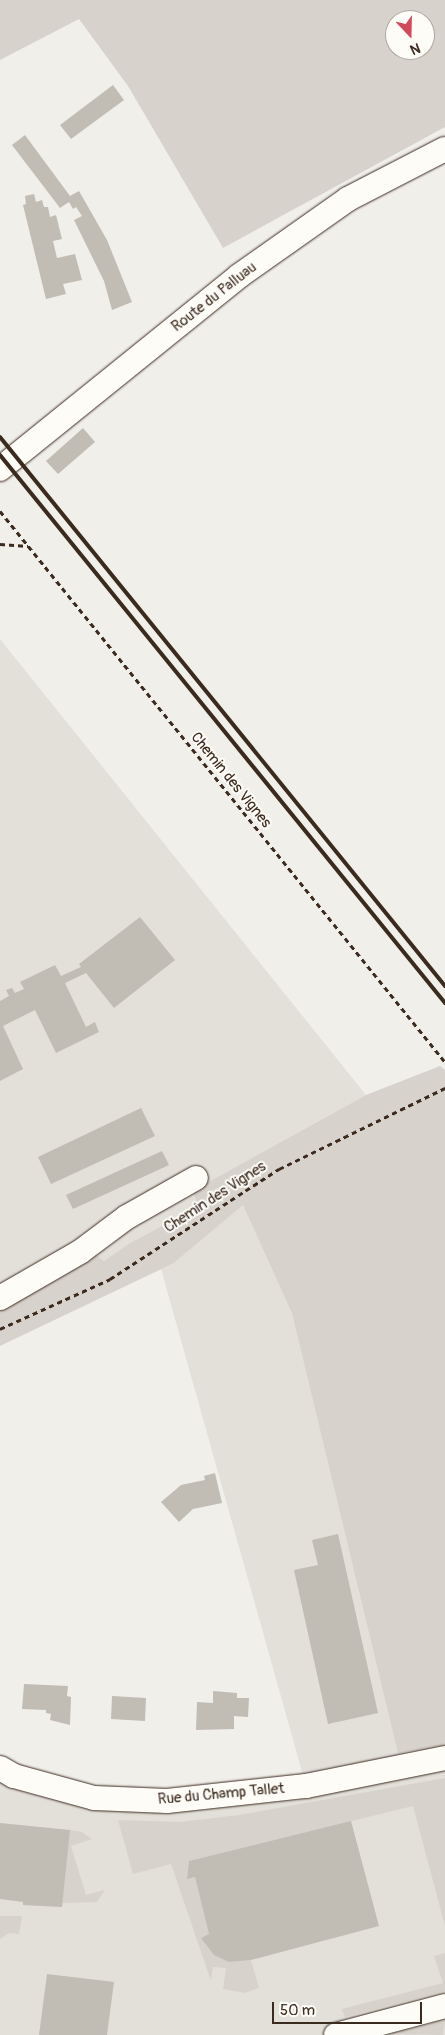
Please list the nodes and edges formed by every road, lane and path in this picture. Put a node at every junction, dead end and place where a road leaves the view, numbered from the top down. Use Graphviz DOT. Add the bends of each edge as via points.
graph roads {
  1 [pos="445,149"];
  2 [pos="0,469"];
  3 [pos="0,511"];
  4 [pos="0,544"];
  5 [pos="28,546"];
  6 [pos="445,1062"];
  7 [pos="445,1088"];
  8 [pos="196,1178"];
  9 [pos="0,1298"];
  10 [pos="0,1329"];
  11 [pos="445,1758"];
  12 [pos="0,1768"];
  13 [pos="445,2006"];
  14 [pos="389,2028"];
  15 [pos="336,2035"];
  1 -- 2 [label="street, Route du Palluau" via="348,199 239,276"];
  3 -- 5 [label="path, Chemin des Vignes"];
  4 -- 5 [label="path"];
  5 -- 6 [label="path, Chemin des Vignes"];
  7 -- 10 [label="path, Chemin des Vignes" via="279,1168 110,1279"];
  8 -- 9 [label="street" via="127,1217 80,1252"];
  11 -- 12 [label="street, Rue du Champ Tallet" via="306,1786 167,1801 94,1798 14,1776"];
  13 -- 14 [label="street"];
  14 -- 15 [label="street"];
}
